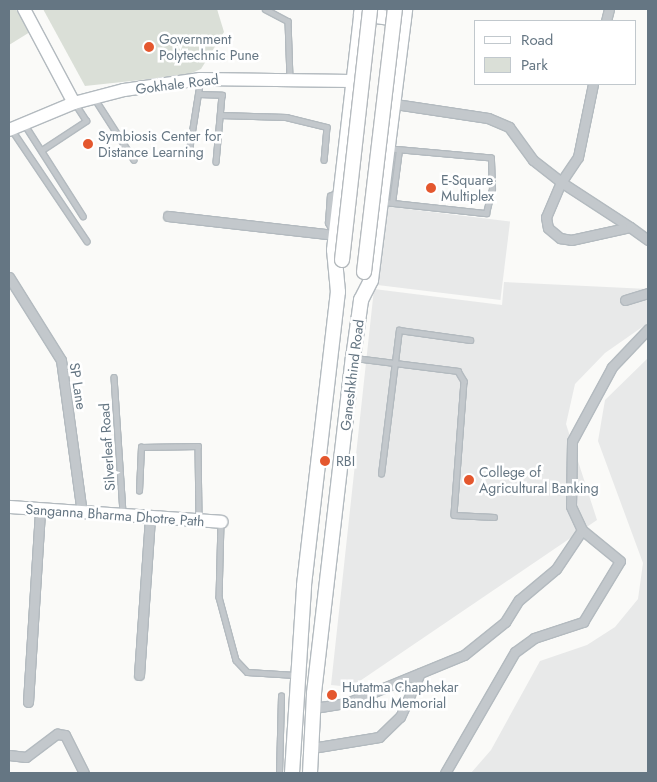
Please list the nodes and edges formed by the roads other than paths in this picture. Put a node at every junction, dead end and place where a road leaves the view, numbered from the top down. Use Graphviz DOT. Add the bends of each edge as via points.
graph roads {
  1 [pos="24,9"];
  2 [pos="266,9"];
  3 [pos="364,11"];
  4 [pos="402,12"];
  5 [pos="290,78"];
  6 [pos="200,79"];
  7 [pos="352,81"];
  8 [pos="593,85"];
  9 [pos="199,94"];
  10 [pos="94,98"];
  11 [pos="74,103"];
  12 [pos="395,104"];
  13 [pos="220,115"];
  14 [pos="24,124"];
  15 [pos="10,130"];
  16 [pos="394,149"];
  17 [pos="42,150"];
  18 [pos="189,150"];
  19 [pos="134,160"];
  20 [pos="324,160"];
  21 [pos="216,162"];
  22 [pos="561,182"];
  23 [pos="387,202"];
  24 [pos="83,216"];
  25 [pos="168,216"];
  26 [pos="630,226"];
  27 [pos="336,233"];
  28 [pos="648,240"];
  29 [pos="87,242"];
  30 [pos="9,277"];
  31 [pos="338,292"];
  32 [pos="648,293"];
  33 [pos="361,300"];
  34 [pos="625,300"];
  35 [pos="648,329"];
  36 [pos="470,340"];
  37 [pos="353,358"];
  38 [pos="394,364"];
  39 [pos="114,377"];
  40 [pos="381,474"];
  41 [pos="140,491"];
  42 [pos="9,507"];
  43 [pos="40,510"];
  44 [pos="82,513"];
  45 [pos="123,516"];
  46 [pos="150,517"];
  47 [pos="494,517"];
  48 [pos="199,521"];
  49 [pos="221,522"];
  50 [pos="582,530"];
  51 [pos="420,673"];
  52 [pos="139,676"];
  53 [pos="296,676"];
  54 [pos="295,692"];
  55 [pos="314,693"];
  56 [pos="282,696"];
  57 [pos="28,702"];
  58 [pos="314,708"];
  59 [pos="312,748"];
  60 [pos="9,756"];
  61 [pos="286,759"];
  62 [pos="84,773"];
  63 [pos="279,773"];
  64 [pos="292,773"];
  65 [pos="310,773"];
  66 [pos="445,773"];
  1 -- 11 [label="street"];
  2 -- 5 [label="lane" via="288,21"];
  3 -- 4 [label="main road"];
  3 -- 7 [label="main road, Ganeshkhind Road"];
  3 -- 31 [label="main road, bridge"];
  4 -- 12 [label="main road, Ganeshkhind Road"];
  4 -- 33 [label="main road, bridge"];
  5 -- 6 [label="street, Gokhale Road"];
  5 -- 7 [label="street, Gokhale Road"];
  6 -- 9 [label="lane"];
  6 -- 10 [label="street, Gokhale Road"];
  7 -- 27 [label="main road, Ganeshkhind Road"];
  8 -- 22 [label="street" via="578,157"];
  9 -- 13 [label="lane" via="222,95"];
  9 -- 18 [label="lane"];
  10 -- 11 [label="street, Gokhale Road"];
  10 -- 19 [label="lane"];
  11 -- 14 [label="street, Gokhale Road"];
  11 -- 17 [label="lane" via="86,121"];
  12 -- 16 [label="main road, Ganeshkhind Road"];
  12 -- 22 [label="street" via="497,120"];
  13 -- 20 [label="lane" via="286,117 328,127"];
  13 -- 21 [label="lane"];
  14 -- 15 [label="street, Gokhale Road"];
  14 -- 17 [label="lane"];
  15 -- 29 [label="lane"];
  16 -- 23 [label="main road, Ganeshkhind Road"];
  16 -- 23 [label="lane" via="491,158 492,190 486,213"];
  17 -- 24 [label="lane"];
  22 -- 26 [label="street"];
  22 -- 26 [label="street" via="546,216 548,228 560,238 571,240"];
  23 -- 33 [label="main road, Ganeshkhind Road" via="371,280"];
  25 -- 27 [label="street"];
  26 -- 28 [label="street"];
  27 -- 31 [label="main road, Ganeshkhind Road" via="333,270"];
  30 -- 44 [label="street, SP Lane" via="61,360"];
  31 -- 53 [label="main road, Ganeshkhind Road"];
  32 -- 34 [label="street"];
  33 -- 37 [label="main road, Ganeshkhind Road"];
  35 -- 50 [label="street" via="612,367 572,441 571,506"];
  36 -- 38 [label="lane" via="399,330"];
  37 -- 38 [label="lane"];
  37 -- 55 [label="main road, Ganeshkhind Road"];
  38 -- 40 [label="lane"];
  38 -- 47 [label="lane" via="458,371 464,381 454,515"];
  39 -- 45 [label="lane, Silverleaf Road"];
  41 -- 48 [label="lane" via="141,447 198,446"];
  42 -- 43 [label="street, Sanganna Bharma Dhotre Path"];
  43 -- 44 [label="street, Sanganna Bharma Dhotre Path"];
  43 -- 57 [label="street"];
  44 -- 45 [label="street, Sanganna Bharma Dhotre Path"];
  45 -- 46 [label="street, Sanganna Bharma Dhotre Path"];
  46 -- 48 [label="street, Sanganna Bharma Dhotre Path"];
  46 -- 52 [label="street"];
  48 -- 49 [label="street, Sanganna Bharma Dhotre Path"];
  49 -- 53 [label="lane" via="219,598 236,660 247,672"];
  50 -- 51 [label="street" via="556,568 519,600 505,622 464,655"];
  50 -- 66 [label="street" via="620,561 582,622 534,638 515,652"];
  51 -- 58 [label="street" via="347,702"];
  51 -- 59 [label="street" via="400,717 378,737"];
  53 -- 54 [label="main road, Ganeshkhind Road"];
  54 -- 55 [label="main road"];
  54 -- 61 [label="main road, Ganeshkhind Road"];
  55 -- 58 [label="main road, Ganeshkhind Road"];
  56 -- 61 [label="lane"];
  58 -- 59 [label="main road, Ganeshkhind Road"];
  59 -- 65 [label="main road, Ganeshkhind Road"];
  60 -- 62 [label="street" via="26,757 57,734 65,735"];
  61 -- 63 [label="lane"];
  61 -- 64 [label="main road, Ganeshkhind Road"];
}
